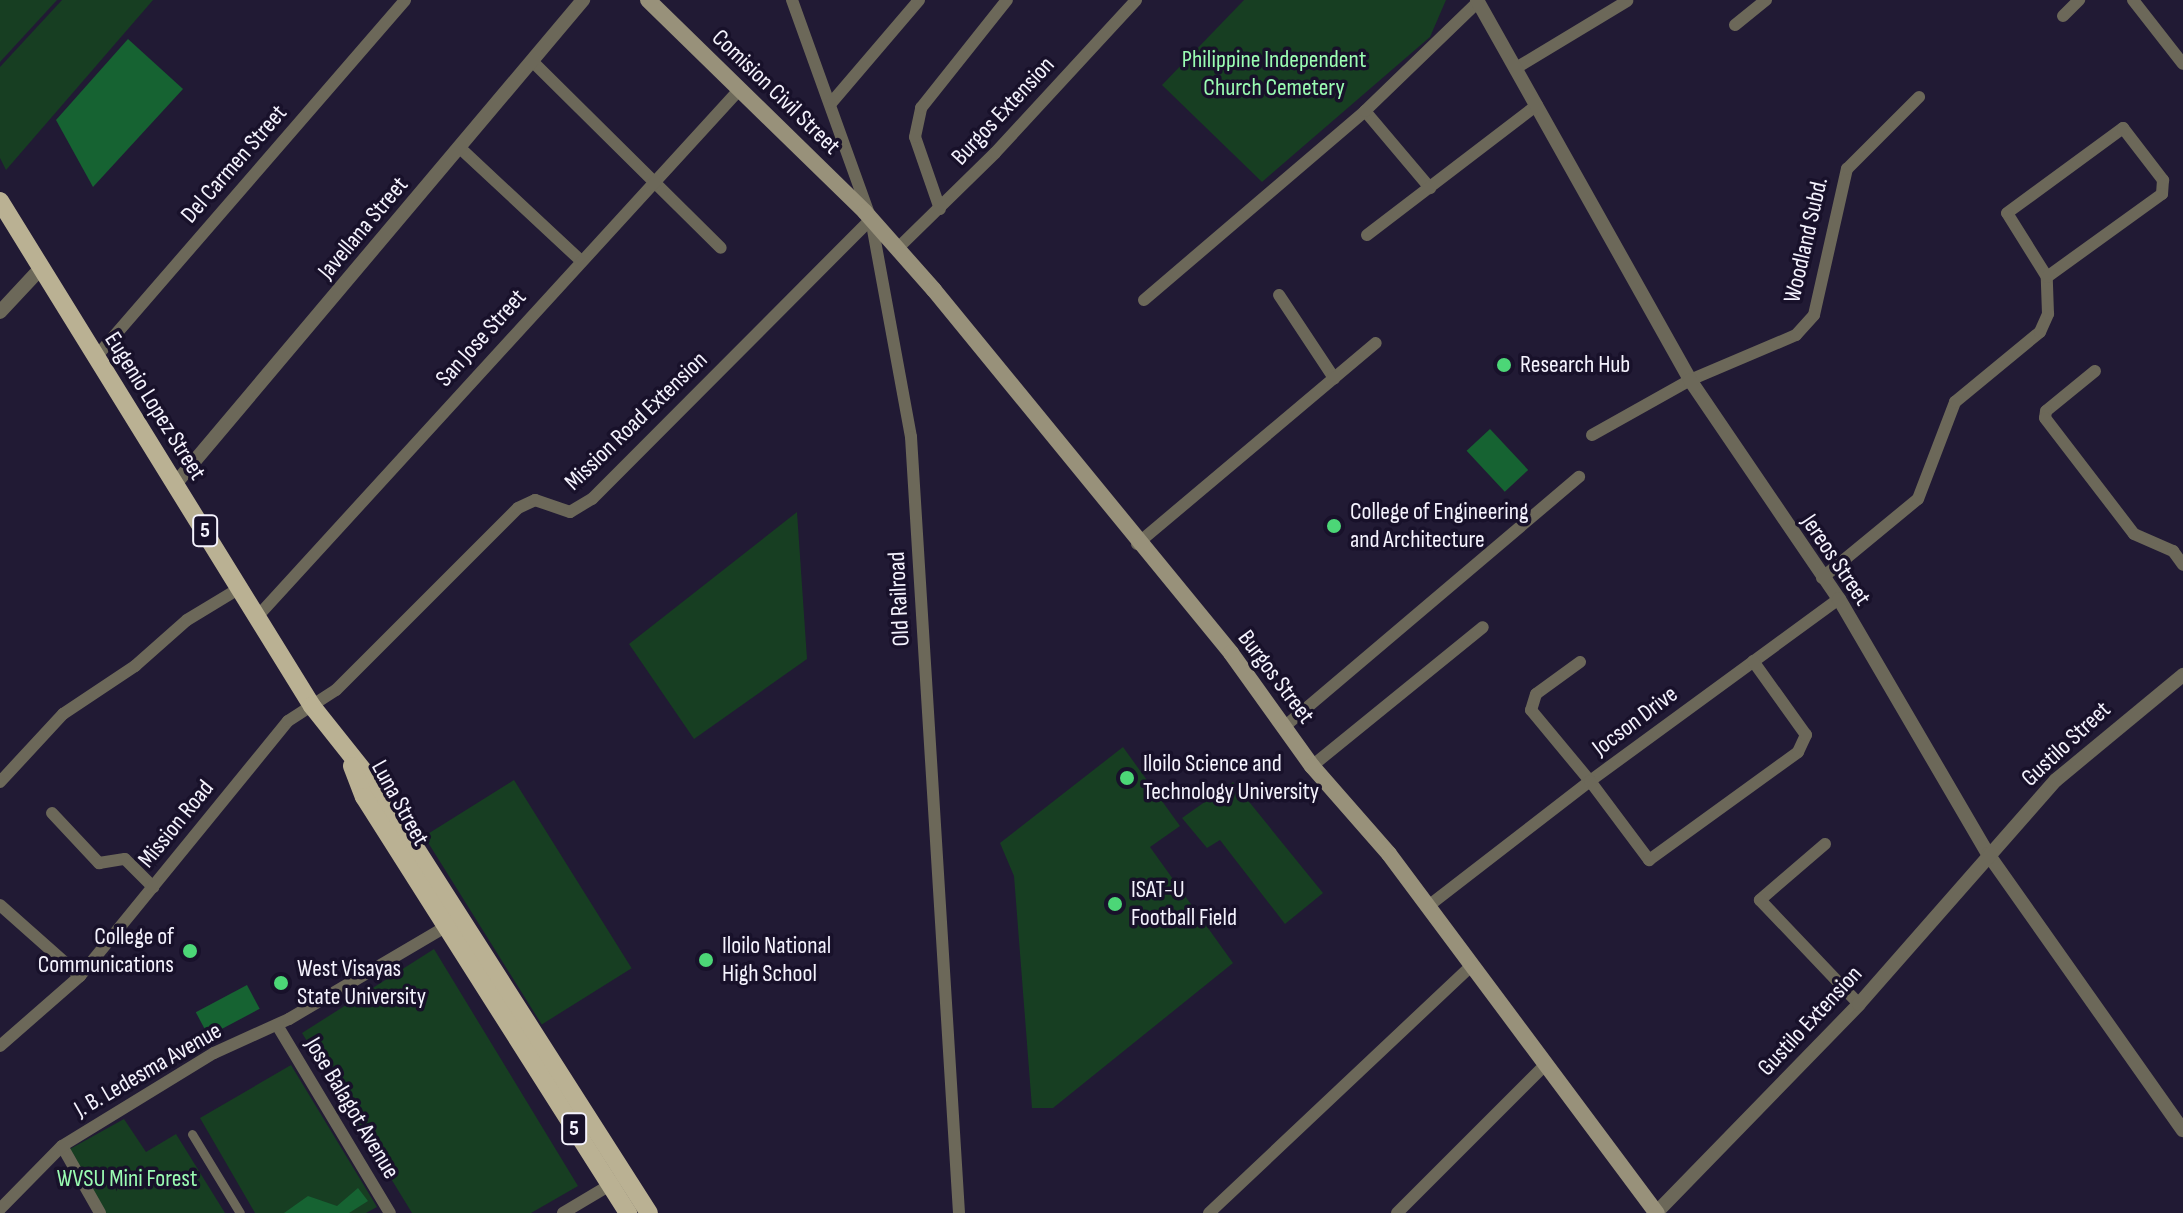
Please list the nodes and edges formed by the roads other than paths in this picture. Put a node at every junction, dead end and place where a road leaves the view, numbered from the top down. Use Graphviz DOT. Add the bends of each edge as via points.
graph roads {
  1 [pos="405,0"];
  2 [pos="583,0"];
  3 [pos="648,0"];
  4 [pos="792,0"];
  5 [pos="919,0"];
  6 [pos="1007,0"];
  7 [pos="1136,0"];
  8 [pos="1766,0"];
  9 [pos="2079,0"];
  10 [pos="2133,0"];
  11 [pos="1478,1"];
  12 [pos="1627,1"];
  13 [pos="2063,16"];
  14 [pos="1735,25"];
  15 [pos="533,62"];
  16 [pos="2183,64"];
  17 [pos="1516,68"];
  18 [pos="739,90"];
  19 [pos="1919,97"];
  20 [pos="832,102"];
  21 [pos="1537,105"];
  22 [pos="1365,111"];
  23 [pos="460,148"];
  24 [pos="654,181"];
  25 [pos="1430,188"];
  26 [pos="0,201"];
  27 [pos="940,209"];
  28 [pos="871,219"];
  29 [pos="1367,235"];
  30 [pos="721,248"];
  31 [pos="898,248"];
  32 [pos="581,261"];
  33 [pos="41,268"];
  34 [pos="2047,277"];
  35 [pos="1279,295"];
  36 [pos="1144,300"];
  37 [pos="0,312"];
  38 [pos="1376,343"];
  39 [pos="96,357"];
  40 [pos="2095,371"];
  41 [pos="1334,378"];
  42 [pos="1690,380"];
  43 [pos="1592,435"];
  44 [pos="1579,477"];
  45 [pos="176,483"];
  46 [pos="1137,544"];
  47 [pos="2183,565"];
  48 [pos="1822,578"];
  49 [pos="240,588"];
  50 [pos="1839,599"];
  51 [pos="257,617"];
  52 [pos="1483,627"];
  53 [pos="1753,661"];
  54 [pos="1580,662"];
  55 [pos="2183,675"];
  56 [pos="312,706"];
  57 [pos="1284,727"];
  58 [pos="348,756"];
  59 [pos="1312,766"];
  60 [pos="1590,781"];
  61 [pos="0,782"];
  62 [pos="52,813"];
  63 [pos="1825,844"];
  64 [pos="1988,854"];
  65 [pos="153,887"];
  66 [pos="0,905"];
  67 [pos="1427,907"];
  68 [pos="452,922"];
  69 [pos="1471,966"];
  70 [pos="80,976"];
  71 [pos="1859,1004"];
  72 [pos="277,1025"];
  73 [pos="0,1046"];
  74 [pos="1545,1065"];
  75 [pos="2183,1130"];
  76 [pos="192,1134"];
  77 [pos="62,1146"];
  78 [pos="618,1180"];
  79 [pos="0,1209"];
  80 [pos="388,1212"];
  81 [pos="100,1213"];
  82 [pos="240,1213"];
  83 [pos="563,1213"];
  84 [pos="628,1213"];
  85 [pos="649,1213"];
  86 [pos="959,1213"];
  87 [pos="1209,1213"];
  88 [pos="1397,1213"];
  89 [pos="1656,1213"];
  1 -- 39 [label="street, Del Carmen Street"];
  2 -- 15 [label="street, Javellana Street"];
  3 -- 18 [label="main road, Comision Civil Street"];
  4 -- 20 [label="street, Old Railroad"];
  5 -- 20 [label="street"];
  6 -- 27 [label="street" via="921,108 915,137"];
  7 -- 27 [label="street, Burgos Extension"];
  8 -- 14 [label="street"];
  9 -- 13 [label="street"];
  10 -- 16 [label="street"];
  11 -- 17 [label="street, Jereos Street"];
  11 -- 22 [label="street"];
  12 -- 17 [label="street"];
  15 -- 23 [label="street, Javellana Street"];
  15 -- 24 [label="street"];
  17 -- 21 [label="street, Jereos Street"];
  18 -- 24 [label="street, San Jose Street"];
  18 -- 28 [label="main road, Comision Civil Street"];
  19 -- 42 [label="street, Woodland Subd." via="1847,169 1814,315 1796,335"];
  20 -- 28 [label="street, Old Railroad"];
  21 -- 25 [label="street"];
  21 -- 42 [label="street, Jereos Street"];
  22 -- 25 [label="street"];
  22 -- 36 [label="street"];
  23 -- 32 [label="street"];
  23 -- 45 [label="street, Javellana Street"];
  24 -- 30 [label="street"];
  24 -- 32 [label="street, San Jose Street"];
  25 -- 29 [label="street"];
  26 -- 33 [label="main road, Eugenio Lopez Street / 5"];
  27 -- 31 [label="street, Burgos Extension"];
  28 -- 31 [label="main road, Burgos Street"];
  28 -- 56 [label="street, Mission Road Extension" via="592,499 570,512 535,500 518,508 336,690"];
  28 -- 86 [label="street, Old Railroad" via="911,437"];
  31 -- 46 [label="main road, Burgos Street"];
  32 -- 51 [label="street, San Jose Street"];
  33 -- 37 [label="street"];
  33 -- 39 [label="main road, Eugenio Lopez Street / 5"];
  34 -- 34 [label="street" via="2162,194 2163,180 2123,128 2007,213"];
  34 -- 48 [label="street" via="2048,314 2040,332 1955,402 1918,499"];
  35 -- 41 [label="street"];
  38 -- 41 [label="street"];
  39 -- 45 [label="main road, Eugenio Lopez Street / 5"];
  40 -- 47 [label="street" via="2046,411 2045,418 2134,534 2173,551"];
  41 -- 46 [label="street"];
  42 -- 43 [label="street, Woodland Subd."];
  42 -- 48 [label="street, Jereos Street"];
  44 -- 57 [label="street"];
  45 -- 49 [label="main road, Eugenio Lopez Street / 5"];
  46 -- 57 [label="main road, Burgos Street" via="1231,653"];
  48 -- 50 [label="street, Jereos Street"];
  49 -- 51 [label="main road, Eugenio Lopez Street / 5"];
  49 -- 61 [label="street" via="187,620 135,666 63,714"];
  50 -- 53 [label="street, Jocson Drive"];
  50 -- 64 [label="street, Jereos Street"];
  51 -- 56 [label="main road, Eugenio Lopez Street / 5"];
  52 -- 59 [label="street"];
  53 -- 60 [label="street, Jocson Drive"];
  53 -- 60 [label="street" via="1807,740 1775,770 1649,860"];
  54 -- 60 [label="street, Jocson Drive" via="1536,694 1531,710"];
  55 -- 64 [label="street, Gustilo Street" via="2056,780"];
  56 -- 58 [label="main road, Eugenio Lopez Street / 5"];
  56 -- 65 [label="street, Mission Road" via="288,721"];
  57 -- 59 [label="main road, Burgos Street"];
  58 -- 68 [label="main road, Luna Street / 5" via="364,797"];
  59 -- 67 [label="main road, Burgos Street" via="1389,854"];
  60 -- 67 [label="street"];
  62 -- 65 [label="street" via="99,863 125,859"];
  63 -- 71 [label="street" via="1760,900"];
  64 -- 71 [label="street, Gustilo Extension"];
  64 -- 75 [label="street, Jereos Street"];
  65 -- 70 [label="street, Mission Road"];
  66 -- 70 [label="street"];
  67 -- 69 [label="main road, Burgos Street"];
  68 -- 72 [label="street, J. B. Ledesma Avenue"];
  68 -- 78 [label="main road, Luna Street / 5"];
  69 -- 74 [label="main road, Burgos Street"];
  69 -- 87 [label="street"];
  70 -- 73 [label="street, Mission Road"];
  71 -- 89 [label="street, Gustilo Extension"];
  72 -- 77 [label="street, J. B. Ledesma Avenue" via="214,1053"];
  72 -- 80 [label="street, Jose Balagot Avenue"];
  74 -- 88 [label="street"];
  74 -- 89 [label="main road, Burgos Street"];
  76 -- 82 [label="street"];
  77 -- 79 [label="street, J. B. Ledesma Avenue"];
  77 -- 81 [label="street"];
  78 -- 83 [label="street"];
  78 -- 84 [label="main road, Luna Street / 5"];
  78 -- 85 [label="main road, Luna Street / 5"];
}
